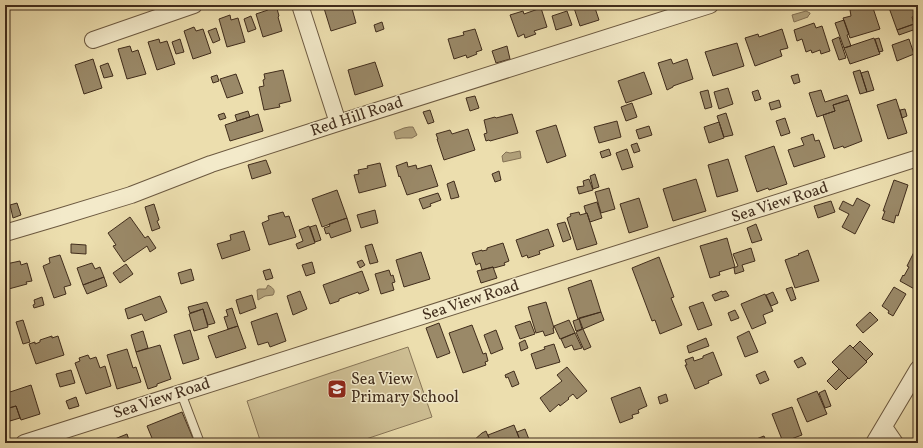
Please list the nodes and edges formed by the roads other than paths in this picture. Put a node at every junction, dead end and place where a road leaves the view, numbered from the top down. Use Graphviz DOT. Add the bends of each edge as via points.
graph roads {
  1 [pos="194,5"];
  2 [pos="300,5"];
  3 [pos="709,5"];
  4 [pos="93,40"];
  5 [pos="338,123"];
  6 [pos="918,158"];
  7 [pos="5,233"];
  8 [pos="918,369"];
  9 [pos="181,393"];
  10 [pos="884,427"];
  11 [pos="24,443"];
  12 [pos="200,443"];
  13 [pos="874,443"];
  14 [pos="895,443"];
  1 -- 4 [label="street"];
  2 -- 5 [label="street"];
  3 -- 5 [label="street, Red Hill Road"];
  5 -- 7 [label="street, Red Hill Road" via="211,164 130,195"];
  6 -- 9 [label="street, Sea View Road"];
  8 -- 10 [label="street"];
  9 -- 11 [label="street, Sea View Road"];
  9 -- 12 [label="lane"];
  10 -- 13 [label="street"];
  10 -- 14 [label="street"];
}
